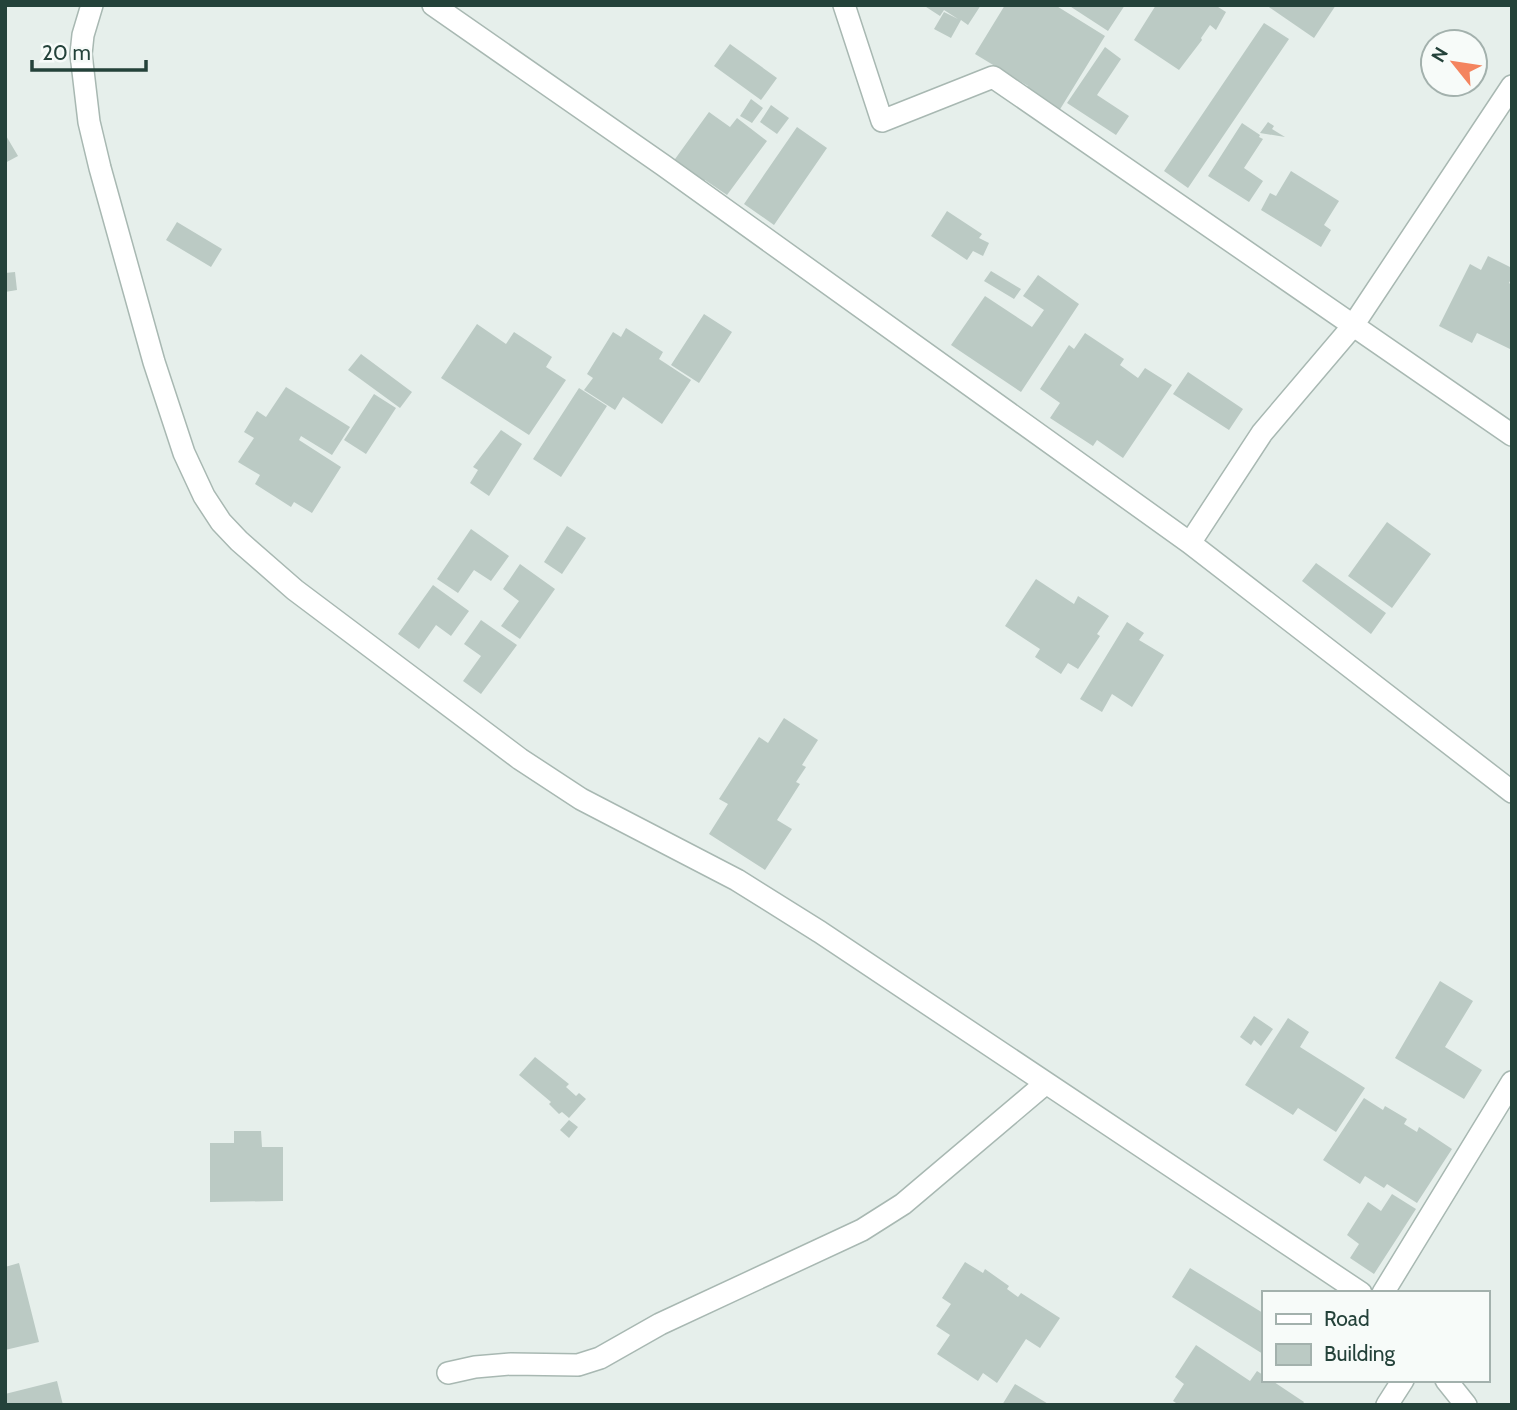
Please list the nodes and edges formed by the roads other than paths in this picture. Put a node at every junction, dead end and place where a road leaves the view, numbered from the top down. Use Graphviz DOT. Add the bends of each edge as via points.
graph roads {
  1 [pos="92,5"];
  2 [pos="433,5"];
  3 [pos="844,5"];
  4 [pos="1512,86"];
  5 [pos="1352,327"];
  6 [pos="1512,435"];
  7 [pos="1190,543"];
  8 [pos="1512,792"];
  9 [pos="1512,1082"];
  10 [pos="1046,1083"];
  11 [pos="1358,1291"];
  12 [pos="1384,1291"];
  13 [pos="448,1373"];
  14 [pos="1403,1382"];
  15 [pos="1448,1382"];
  16 [pos="1387,1405"];
  17 [pos="1465,1405"];
  1 -- 10 [label="street" via="80,54 100,168 184,453 222,522 295,590 520,759 581,799 737,880"];
  2 -- 7 [label="street"];
  3 -- 5 [label="street" via="881,121 993,78"];
  4 -- 5 [label="street"];
  5 -- 6 [label="street"];
  5 -- 7 [label="street" via="1262,433"];
  7 -- 8 [label="street"];
  9 -- 12 [label="street"];
  10 -- 11 [label="street"];
  10 -- 13 [label="street" via="902,1204 862,1230 660,1324 604,1356 578,1365 511,1364"];
  14 -- 16 [label="street"];
  15 -- 17 [label="street"];
}
